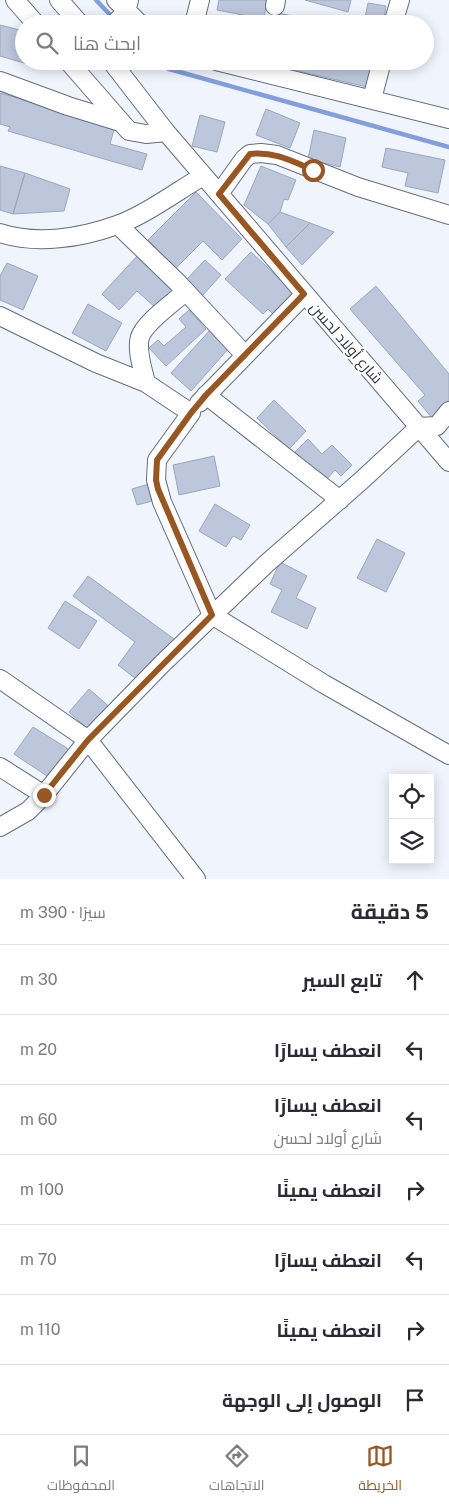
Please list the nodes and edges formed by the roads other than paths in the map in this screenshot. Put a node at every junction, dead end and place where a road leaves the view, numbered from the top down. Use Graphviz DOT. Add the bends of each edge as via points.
graph roads {
  1 [pos="15,0"];
  2 [pos="59,0"];
  3 [pos="200,0"];
  4 [pos="400,0"];
  5 [pos="28,15"];
  6 [pos="72,15"];
  7 [pos="196,15"];
  8 [pos="396,15"];
  9 [pos="76,70"];
  10 [pos="118,70"];
  11 [pos="253,70"];
  12 [pos="380,70"];
  13 [pos="0,81"];
  14 [pos="372,99"];
  15 [pos="449,119"];
  16 [pos="120,122"];
  17 [pos="166,132"];
  18 [pos="203,176"];
  19 [pos="219,194"];
  20 [pos="449,215"];
  21 [pos="118,225"];
  22 [pos="0,233"];
  23 [pos="184,292"];
  24 [pos="304,294"];
  25 [pos="0,316"];
  26 [pos="245,355"];
  27 [pos="146,384"];
  28 [pos="206,395"];
  29 [pos="449,411"];
  30 [pos="191,413"];
  31 [pos="419,427"];
  32 [pos="449,462"];
  33 [pos="340,500"];
  34 [pos="212,615"];
  35 [pos="0,679"];
  36 [pos="88,740"];
  37 [pos="449,755"];
  38 [pos="0,766"];
  39 [pos="44,795"];
  40 [pos="0,827"];
  41 [pos="196,879"];
  1 -- 5 [label="street"];
  2 -- 6 [label="street"];
  3 -- 7 [label="street"];
  4 -- 8 [label="street"];
  9 -- 16 [label="street"];
  10 -- 17 [label="street, شارع أولاد لحسن"];
  11 -- 14 [label="street"];
  12 -- 14 [label="street"];
  13 -- 16 [label="street"];
  14 -- 15 [label="street"];
  16 -- 17 [label="street" via="136,134"];
  17 -- 18 [label="street, شارع أولاد لحسن"];
  18 -- 19 [label="street, شارع أولاد لحسن"];
  18 -- 21 [label="street"];
  19 -- 20 [label="street" via="244,159 250,154 261,153 277,155 358,187"];
  19 -- 24 [label="street, شارع أولاد لحسن"];
  21 -- 22 [label="street" via="54,239 36,240"];
  21 -- 23 [label="street"];
  23 -- 26 [label="street"];
  23 -- 27 [label="street" via="148,325 140,337"];
  24 -- 26 [label="street"];
  24 -- 31 [label="street, شارع أولاد لحسن"];
  25 -- 27 [label="street"];
  26 -- 28 [label="street"];
  27 -- 30 [label="street"];
  28 -- 30 [label="street"];
  28 -- 33 [label="street"];
  29 -- 31 [label="street" via="437,426"];
  30 -- 34 [label="street" via="157,460 156,480 162,502"];
  31 -- 32 [label="street, شارع أولاد لحسن"];
  31 -- 33 [label="street"];
  33 -- 34 [label="street"];
  34 -- 36 [label="street"];
  34 -- 37 [label="street"];
  35 -- 36 [label="street"];
  36 -- 39 [label="street"];
  36 -- 41 [label="street"];
  38 -- 39 [label="street"];
  39 -- 40 [label="street" via="28,811"];
}
